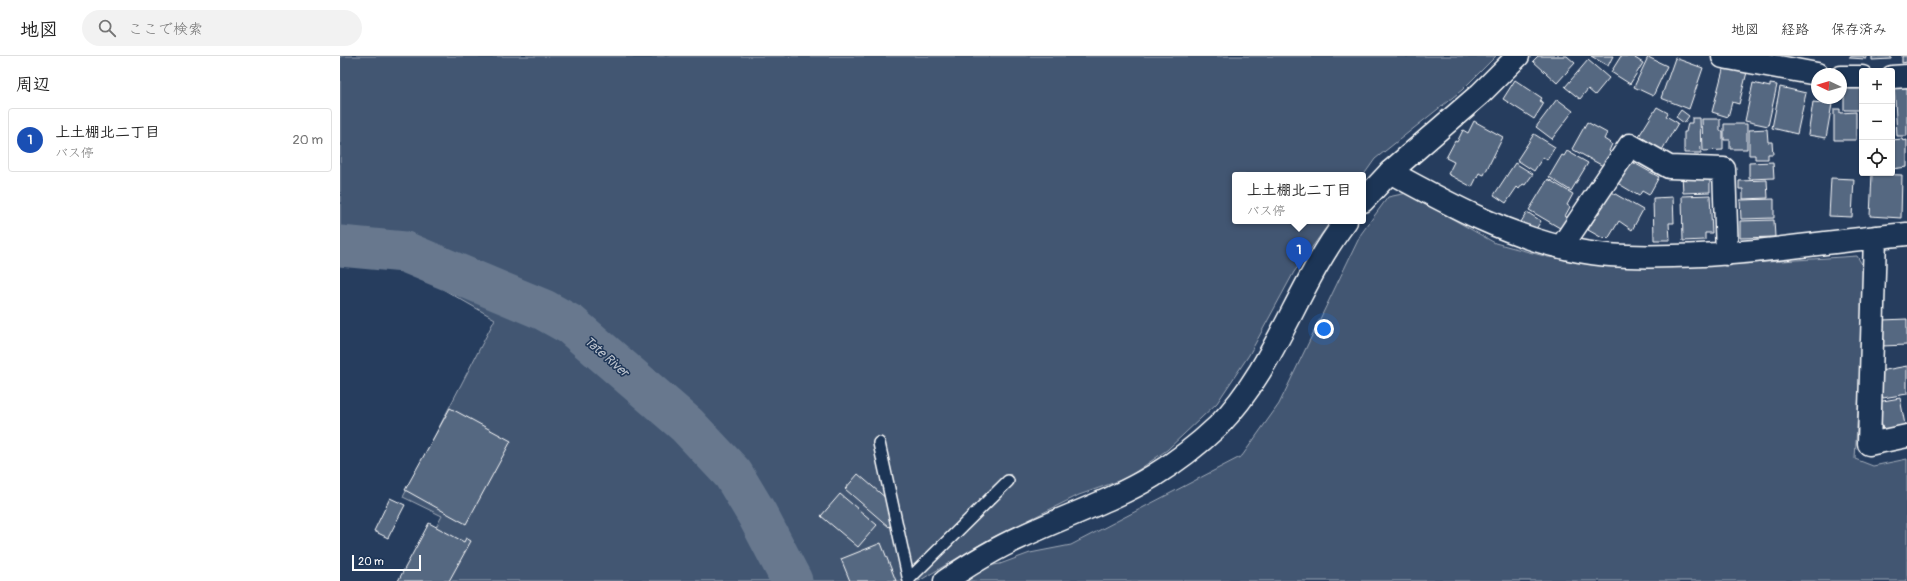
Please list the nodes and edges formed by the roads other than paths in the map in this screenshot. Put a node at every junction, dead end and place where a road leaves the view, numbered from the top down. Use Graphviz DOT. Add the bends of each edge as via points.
graph roads {
  1 [pos="1518,56"];
  2 [pos="1722,56"];
  3 [pos="1811,73"];
  4 [pos="1907,76"];
  5 [pos="1847,77"];
  6 [pos="1859,77"];
  7 [pos="1895,77"];
  8 [pos="1390,172"];
  9 [pos="1366,198"];
  10 [pos="1344,224"];
  11 [pos="1907,234"];
  12 [pos="1875,237"];
  13 [pos="1562,246"];
  14 [pos="1727,254"];
  15 [pos="1907,436"];
  16 [pos="879,443"];
  17 [pos="1008,482"];
  18 [pos="909,580"];
  19 [pos="945,581"];
  1 -- 8 [label="street" via="1480,94"];
  2 -- 3 [label="street"];
  4 -- 7 [label="street"];
  5 -- 6 [label="street"];
  8 -- 9 [label="street"];
  8 -- 13 [label="street" via="1483,220 1516,234"];
  10 -- 19 [label="street" via="1302,293 1262,369 1218,426 1153,476 1020,537 973,562"];
  11 -- 12 [label="street"];
  12 -- 14 [label="street"];
  12 -- 15 [label="street" via="1869,444"];
  13 -- 14 [label="street" via="1579,251 1626,257"];
  13 -- 14 [label="street" via="1630,146 1669,167 1724,169"];
  16 -- 18 [label="lane"];
  17 -- 18 [label="lane"];
}
